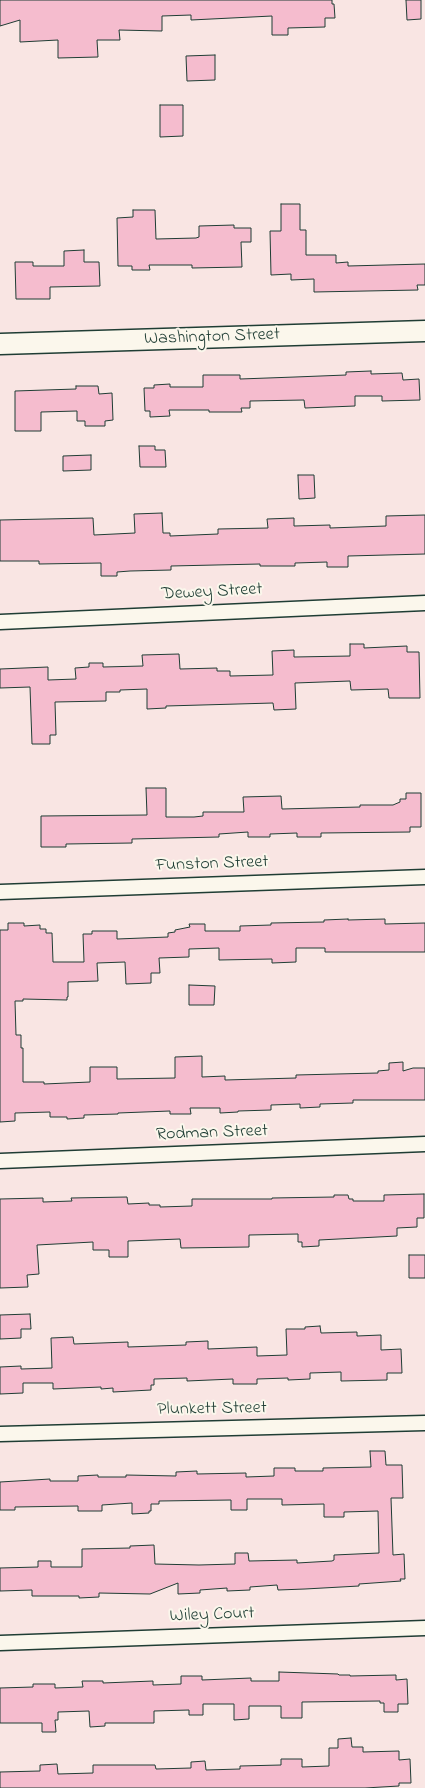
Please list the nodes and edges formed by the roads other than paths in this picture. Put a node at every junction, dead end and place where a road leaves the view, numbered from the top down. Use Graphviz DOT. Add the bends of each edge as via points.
graph roads {
  1 [pos="425,331"];
  2 [pos="0,344"];
  3 [pos="425,603"];
  4 [pos="0,622"];
  5 [pos="425,877"];
  6 [pos="0,892"];
  7 [pos="425,1144"];
  8 [pos="0,1161"];
  9 [pos="425,1423"];
  10 [pos="0,1434"];
  11 [pos="425,1628"];
  12 [pos="0,1643"];
  1 -- 2 [label="street, Washington Street"];
  3 -- 4 [label="street, Dewey Street"];
  5 -- 6 [label="street, Funston Street"];
  7 -- 8 [label="street, Rodman Street"];
  9 -- 10 [label="street, Plunkett Street"];
  11 -- 12 [label="street, Wiley Court"];
}
